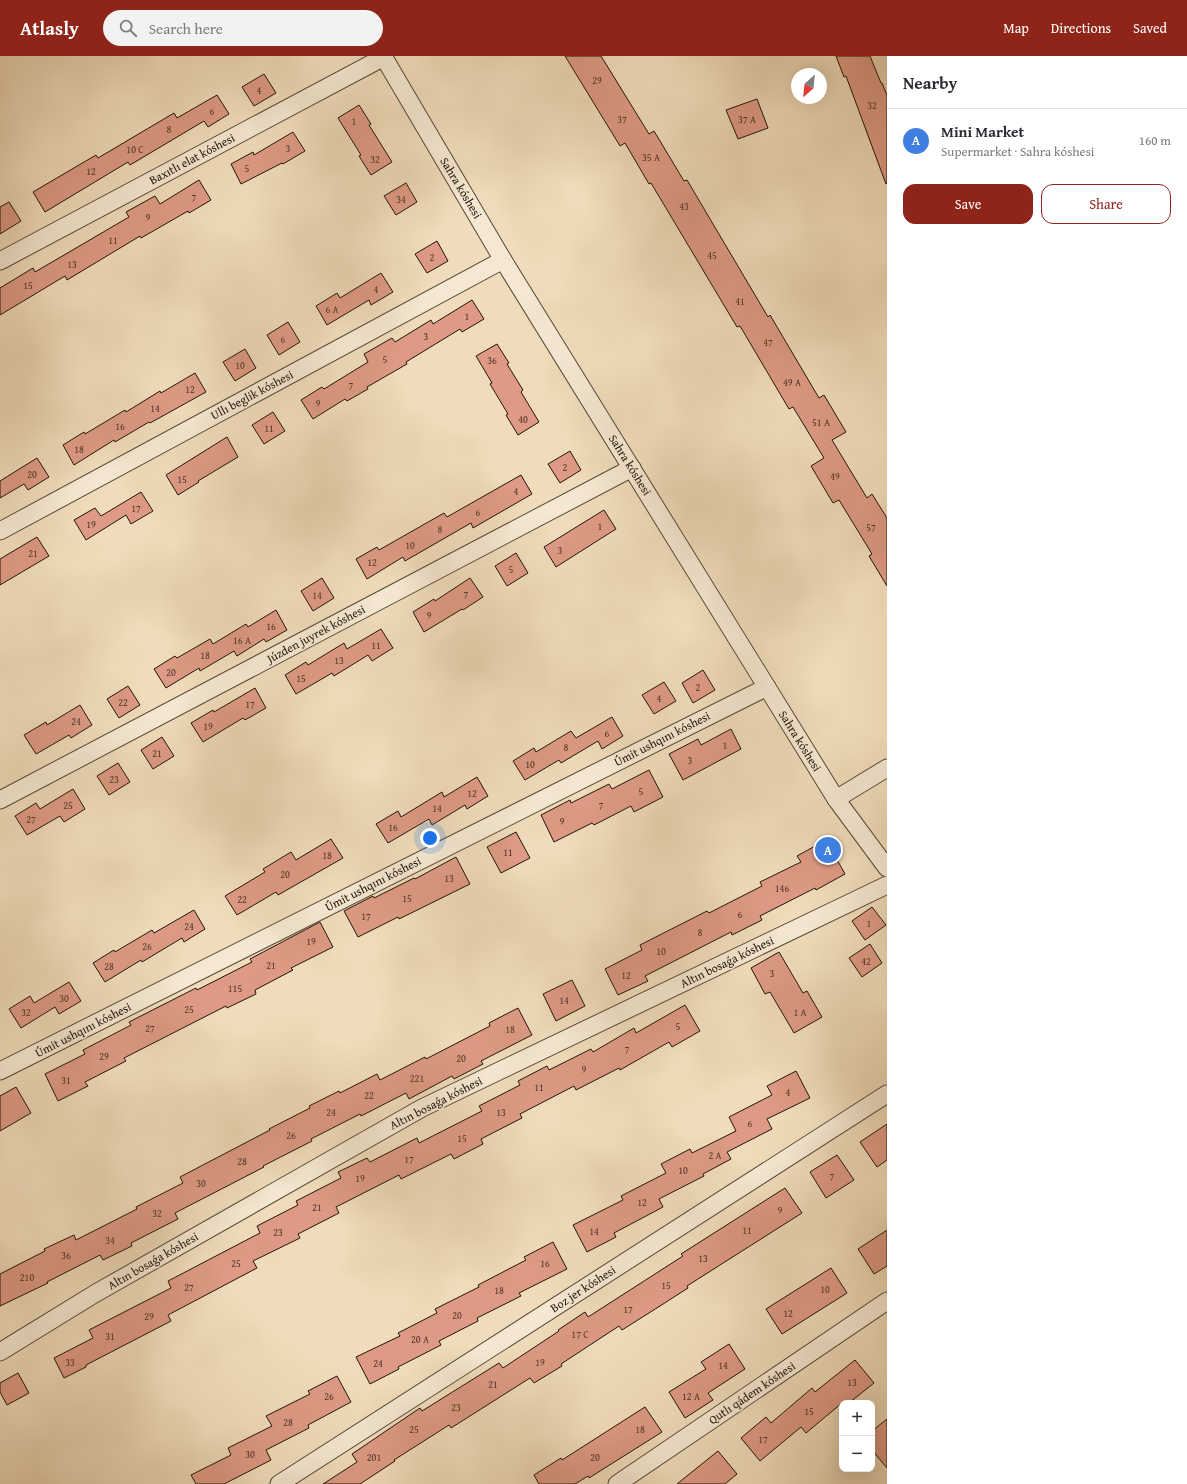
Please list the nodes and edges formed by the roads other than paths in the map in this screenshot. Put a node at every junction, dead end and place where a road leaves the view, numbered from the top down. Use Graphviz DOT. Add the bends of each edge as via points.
graph roads {
  1 [pos="383,57"];
  2 [pos="503,260"];
  3 [pos="0,261"];
  4 [pos="632,468"];
  5 [pos="0,531"];
  6 [pos="767,687"];
  7 [pos="887,768"];
  8 [pos="836,799"];
  9 [pos="0,800"];
  10 [pos="887,868"];
  11 [pos="887,885"];
  12 [pos="0,1071"];
  13 [pos="887,1094"];
  14 [pos="887,1302"];
  15 [pos="0,1352"];
  16 [pos="279,1484"];
  17 [pos="617,1484"];
  1 -- 2 [label="street, Sahra kóshesi"];
  1 -- 3 [label="street, Baxıtlı elat kóshesi"];
  2 -- 4 [label="street, Sahra kóshesi"];
  2 -- 5 [label="street, Ullı beglik kóshesi"];
  4 -- 6 [label="street, Sahra kóshesi"];
  4 -- 9 [label="street, Júzden juyrek kóshesi"];
  6 -- 8 [label="street, Sahra kóshesi"];
  6 -- 12 [label="street, Úmit ushqını kóshesi"];
  7 -- 8 [label="street"];
  8 -- 10 [label="street, Sahra kóshesi"];
  11 -- 15 [label="street, Altın bosaǵa kóshesi" via="422,1108 96,1293"];
  13 -- 16 [label="street, Boz jer kóshesi"];
  14 -- 17 [label="street, Qutlı qádem kóshesi"];
}
